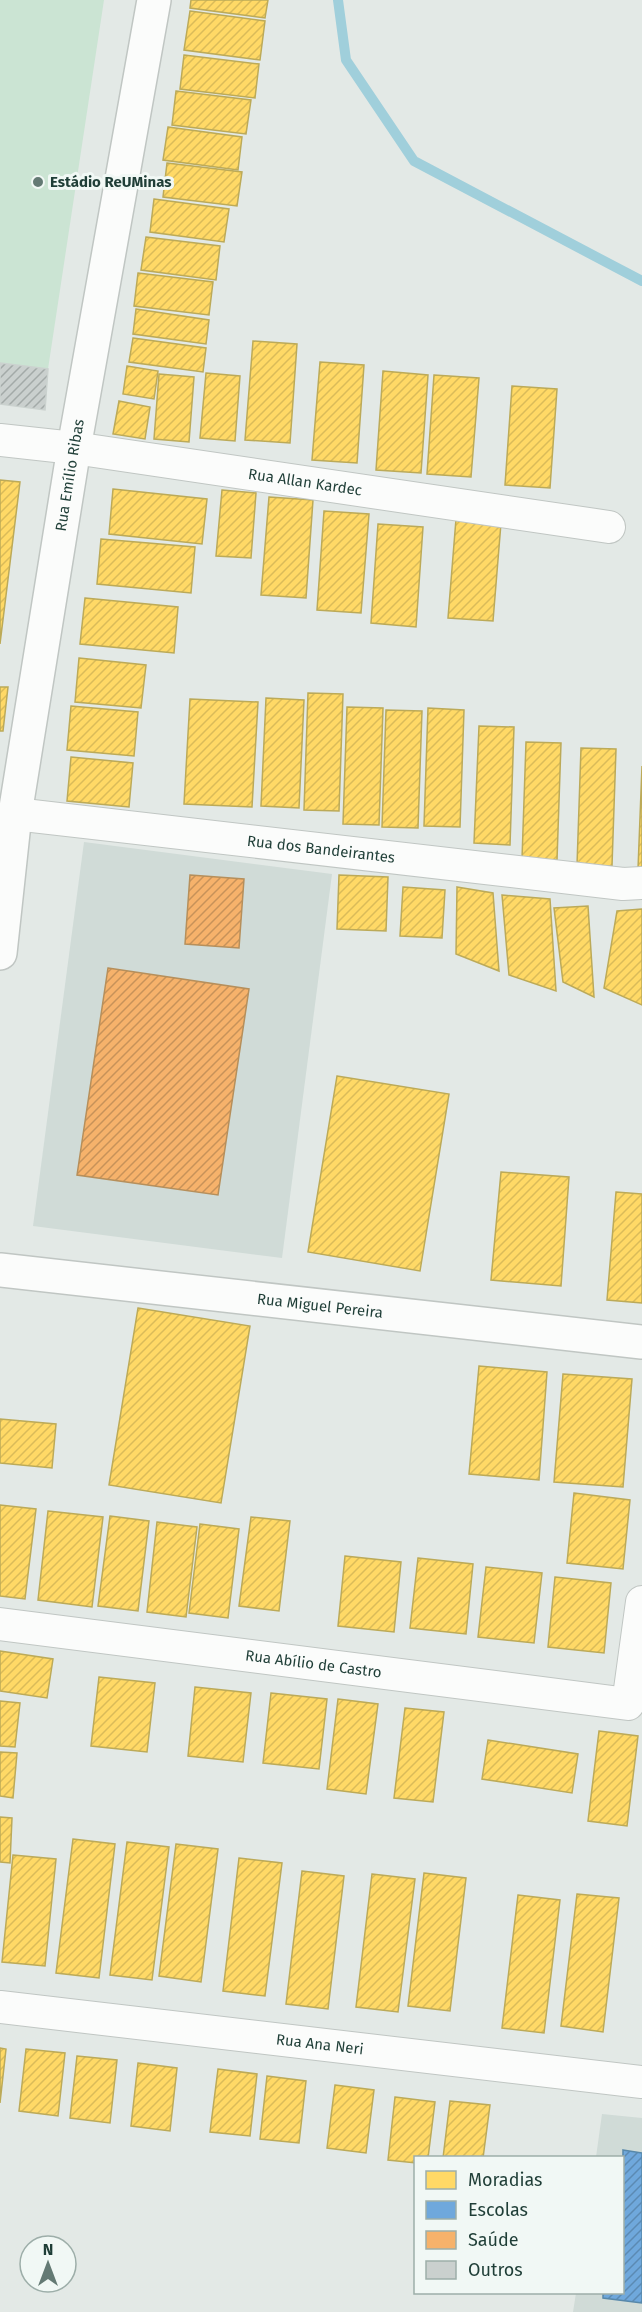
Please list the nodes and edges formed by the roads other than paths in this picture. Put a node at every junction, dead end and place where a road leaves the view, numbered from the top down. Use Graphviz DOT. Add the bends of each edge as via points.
graph roads {
  1 [pos="154,0"];
  2 [pos="0,440"];
  3 [pos="74,448"];
  4 [pos="609,527"];
  5 [pos="7,813"];
  6 [pos="642,883"];
  7 [pos="0,953"];
  8 [pos="0,1270"];
  9 [pos="642,1342"];
  10 [pos="642,1602"];
  11 [pos="0,1624"];
  12 [pos="0,2007"];
  13 [pos="642,2082"];
  1 -- 3 [label="street, Rua Emílio Ribas"];
  2 -- 3 [label="street, Rua Allan Kardec"];
  3 -- 4 [label="street, Rua Allan Kardec"];
  3 -- 5 [label="street, Rua Emílio Ribas"];
  5 -- 6 [label="street, Rua dos Bandeirantes" via="622,884"];
  5 -- 7 [label="street, Rua Emílio Ribas"];
  8 -- 9 [label="street, Rua Miguel Pereira"];
  10 -- 11 [label="street, Rua Abílio de Castro" via="628,1704"];
  12 -- 13 [label="street, Rua Ana Neri"];
}
